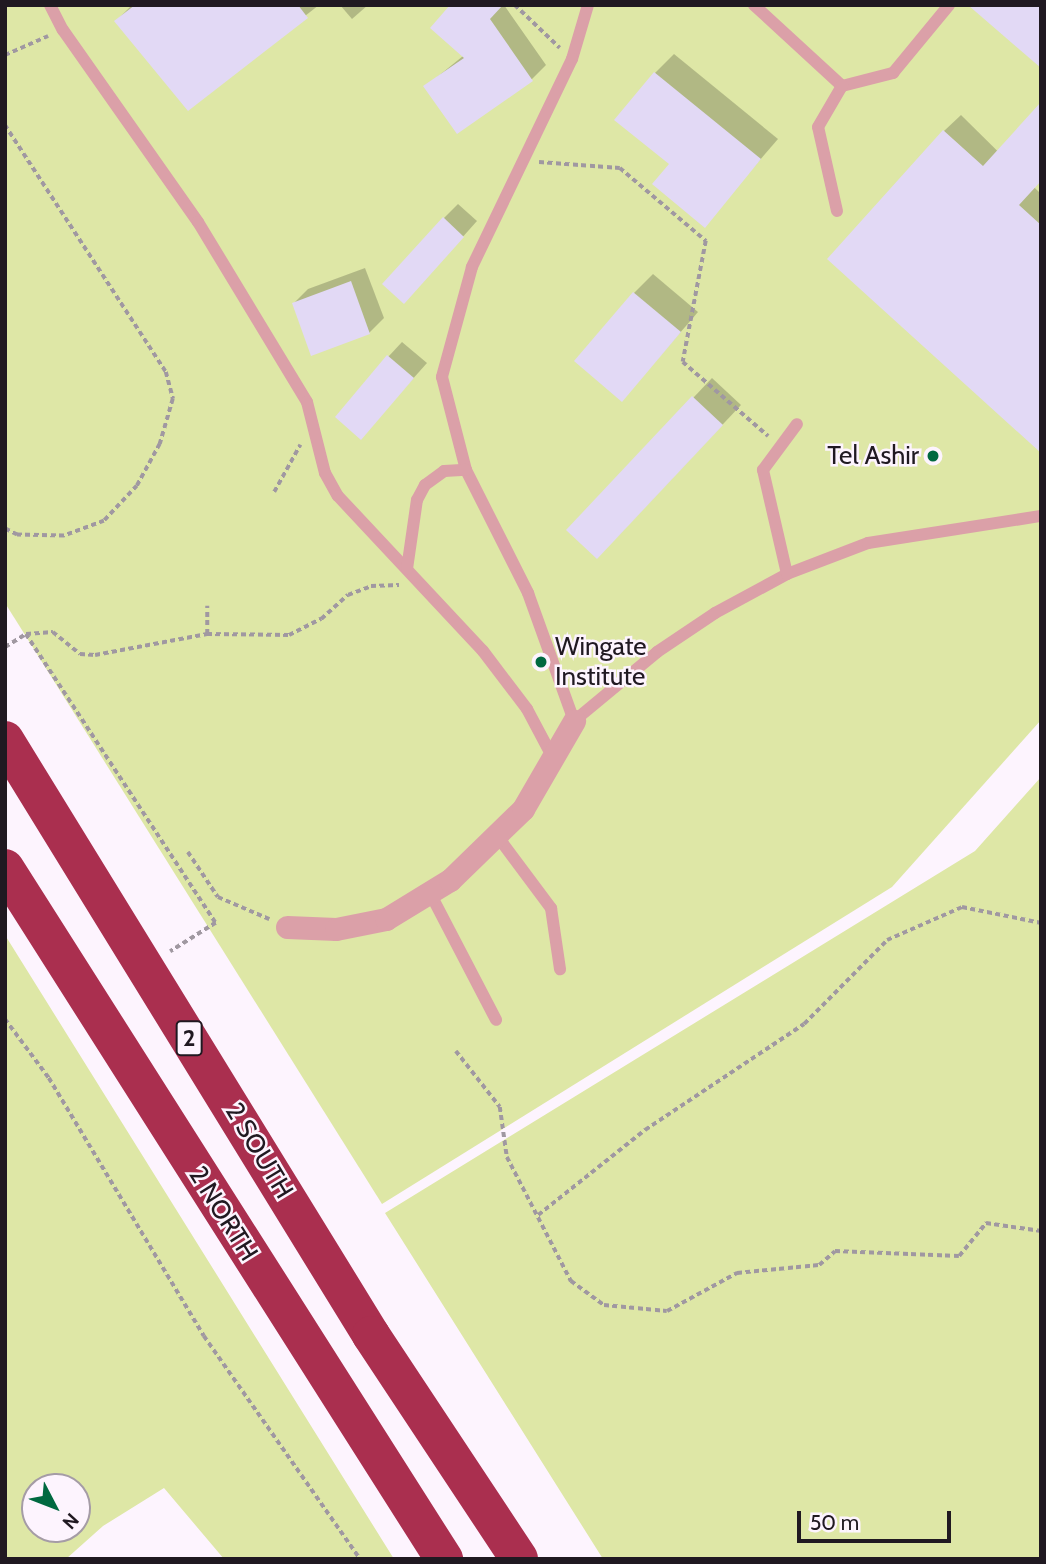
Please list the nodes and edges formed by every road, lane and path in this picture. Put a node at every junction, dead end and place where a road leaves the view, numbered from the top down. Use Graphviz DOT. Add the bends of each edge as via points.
graph roads {
  1 [pos="50,5"];
  2 [pos="515,5"];
  3 [pos="588,5"];
  4 [pos="754,5"];
  5 [pos="949,5"];
  6 [pos="63,30"];
  7 [pos="5,55"];
  8 [pos="572,59"];
  9 [pos="842,86"];
  10 [pos="5,125"];
  11 [pos="524,161"];
  12 [pos="837,211"];
  13 [pos="312,423"];
  14 [pos="797,424"];
  15 [pos="780,446"];
  16 [pos="466,470"];
  17 [pos="274,492"];
  18 [pos="1041,516"];
  19 [pos="5,529"];
  20 [pos="407,569"];
  21 [pos="788,574"];
  22 [pos="425,587"];
  23 [pos="207,606"];
  24 [pos="26,634"];
  25 [pos="206,634"];
  26 [pos="5,647"];
  27 [pos="574,721"];
  28 [pos="5,740"];
  29 [pos="553,758"];
  30 [pos="498,837"];
  31 [pos="188,852"];
  32 [pos="5,868"];
  33 [pos="430,893"];
  34 [pos="1041,923"];
  35 [pos="287,927"];
  36 [pos="146,967"];
  37 [pos="561,969"];
  38 [pos="5,1018"];
  39 [pos="496,1020"];
  40 [pos="456,1051"];
  41 [pos="538,1216"];
  42 [pos="1041,1231"];
  43 [pos="360,1559"];
  44 [pos="444,1559"];
  45 [pos="519,1559"];
  1 -- 6 [label="lane"];
  2 -- 8 [label="path"];
  3 -- 8 [label="lane"];
  4 -- 9 [label="lane"];
  5 -- 9 [label="lane" via="893,73"];
  6 -- 7 [label="path"];
  6 -- 13 [label="lane" via="198,222 307,402"];
  8 -- 11 [label="lane"];
  9 -- 12 [label="lane" via="818,127"];
  10 -- 19 [label="path" via="166,372 173,399 160,444 137,486 104,521 64,536 17,535"];
  11 -- 15 [label="path" via="620,169 706,241 683,362"];
  11 -- 16 [label="lane" via="472,267 442,377"];
  13 -- 17 [label="path"];
  13 -- 20 [label="lane" via="325,473 338,496"];
  14 -- 15 [label="lane"];
  15 -- 21 [label="lane" via="763,470"];
  16 -- 20 [label="lane" via="444,471 425,485 417,500"];
  16 -- 27 [label="lane" via="528,593"];
  18 -- 21 [label="lane" via="868,543"];
  20 -- 22 [label="lane"];
  21 -- 27 [label="lane" via="715,613 657,652"];
  22 -- 25 [label="path" via="400,585 348,594 321,619 289,635"];
  22 -- 29 [label="lane" via="527,709"];
  23 -- 25 [label="path"];
  24 -- 25 [label="path" via="53,632 79,654 95,655"];
  24 -- 26 [label="path"];
  24 -- 36 [label="path" via="216,923"];
  27 -- 29 [label="street"];
  28 -- 36 [label="highway, 2 SOUTH / 2"];
  29 -- 30 [label="street" via="523,809"];
  30 -- 33 [label="street"];
  30 -- 37 [label="lane" via="551,908"];
  31 -- 35 [label="path" via="218,897"];
  32 -- 44 [label="highway, 2 NORTH"];
  33 -- 35 [label="street" via="386,919 336,929"];
  33 -- 39 [label="lane"];
  34 -- 41 [label="path" via="962,907 887,940 804,1024 645,1130"];
  36 -- 45 [label="highway, 2 SOUTH / 2" via="371,1335"];
  38 -- 43 [label="path" via="49,1078 248,1403"];
  40 -- 41 [label="path" via="500,1107 507,1157"];
  41 -- 42 [label="path" via="570,1281 604,1305 667,1311 737,1273 819,1265 835,1251 959,1256 986,1223"];
}
